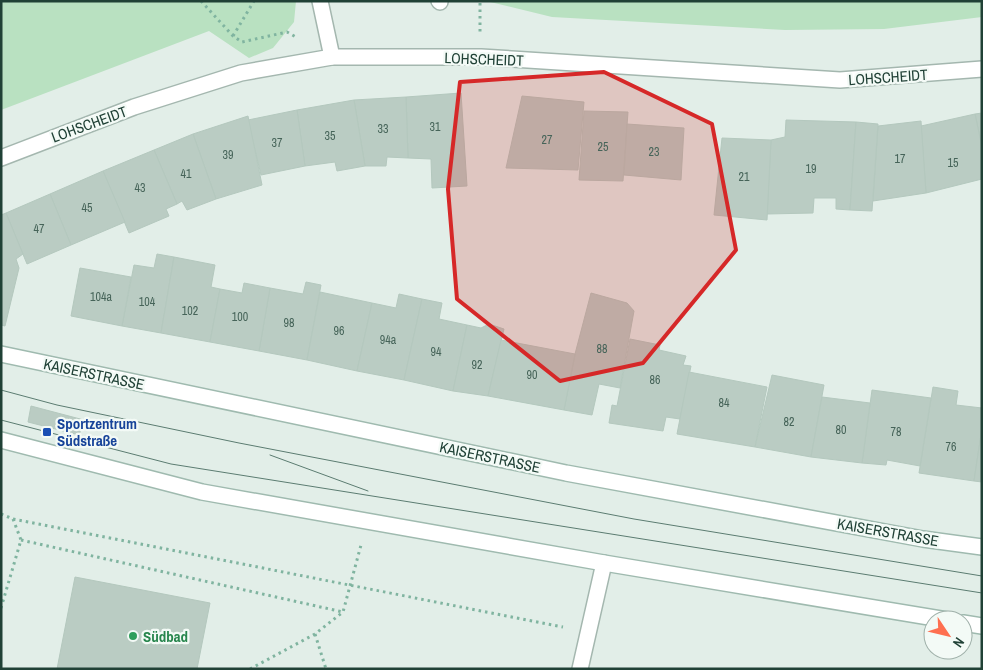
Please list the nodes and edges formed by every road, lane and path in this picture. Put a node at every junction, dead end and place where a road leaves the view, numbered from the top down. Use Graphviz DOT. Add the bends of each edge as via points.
graph roads {
  1 [pos="201,1"];
  2 [pos="254,1"];
  3 [pos="320,1"];
  4 [pos="233,36"];
  5 [pos="332,57"];
  6 [pos="982,69"];
  7 [pos="1,158"];
  8 [pos="1,354"];
  9 [pos="1,440"];
  10 [pos="1,514"];
  11 [pos="13,520"];
  12 [pos="367,522"];
  13 [pos="21,540"];
  14 [pos="982,547"];
  15 [pos="604,563"];
  16 [pos="350,587"];
  17 [pos="1,608"];
  18 [pos="343,612"];
  19 [pos="923,616"];
  20 [pos="588,632"];
  21 [pos="315,634"];
  22 [pos="250,669"];
  23 [pos="326,669"];
  24 [pos="580,669"];
  1 -- 4 [label="path"];
  2 -- 4 [label="path"];
  3 -- 5 [label="main road"];
  4 -- 5 [label="path" via="242,42 287,32"];
  5 -- 6 [label="main road, LOHSCHEIDT" via="481,57 840,80"];
  5 -- 7 [label="main road, LOHSCHEIDT" via="241,73 134,107"];
  8 -- 14 [label="main road, KAISERSTRASSE" via="566,473"];
  9 -- 12 [label="main road" via="202,492"];
  10 -- 11 [label="path"];
  11 -- 13 [label="path"];
  11 -- 16 [label="path"];
  12 -- 15 [label="main road"];
  12 -- 16 [label="path"];
  13 -- 17 [label="path"];
  13 -- 18 [label="path"];
  15 -- 19 [label="main road"];
  15 -- 20 [label="main road"];
  16 -- 18 [label="path"];
  16 -- 20 [label="path"];
  18 -- 21 [label="path"];
  20 -- 24 [label="main road"];
  21 -- 22 [label="path"];
  21 -- 23 [label="path"];
}
